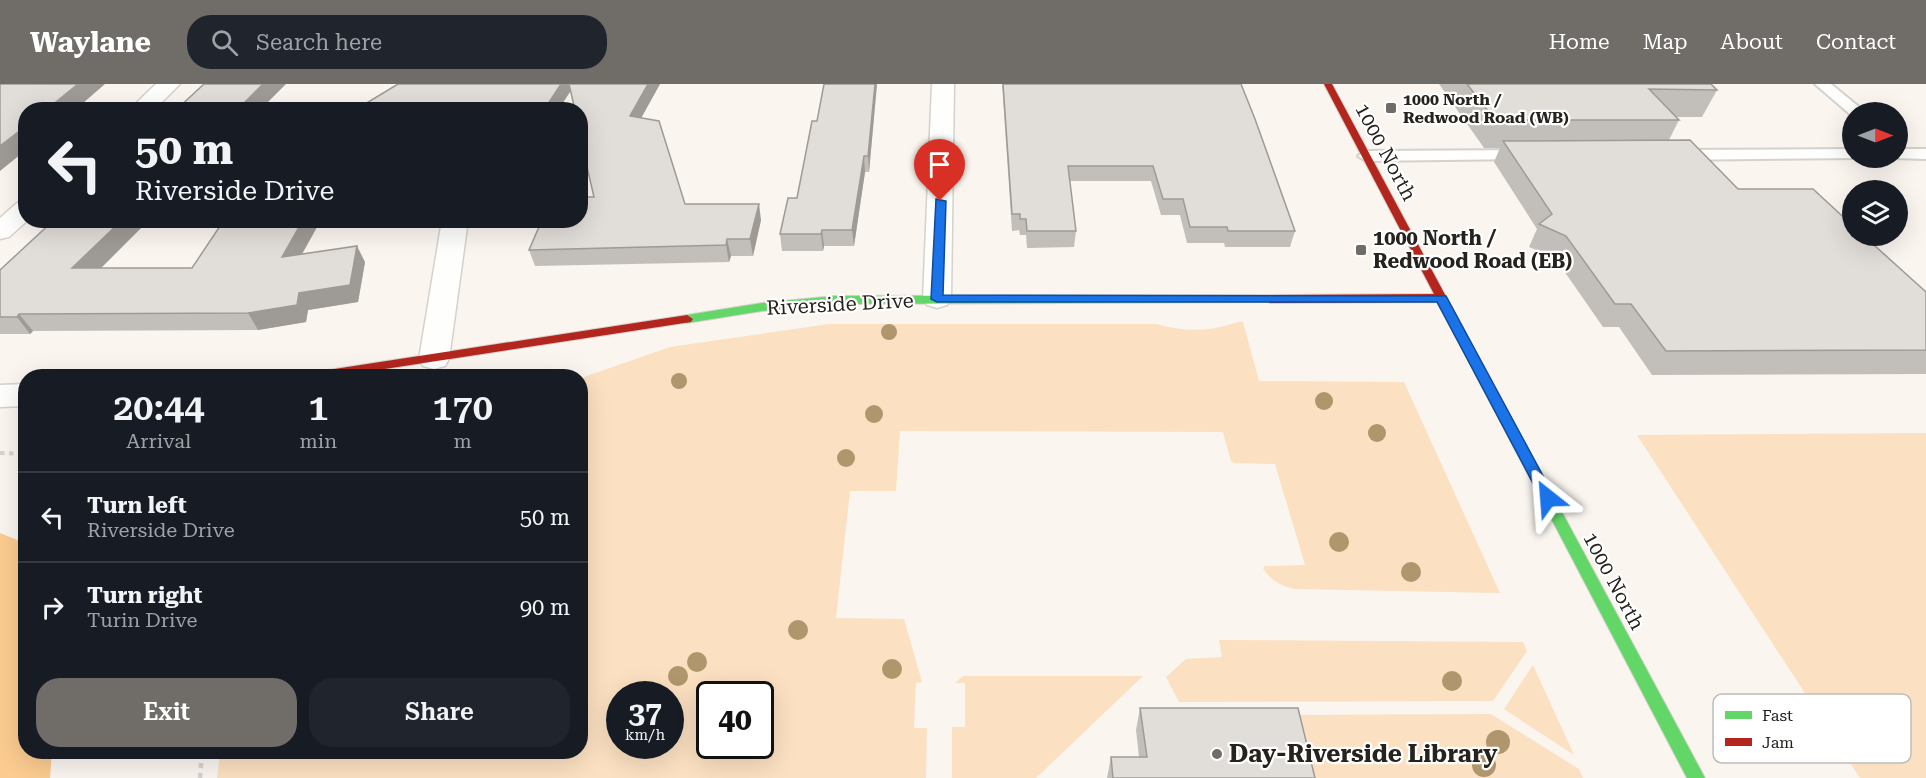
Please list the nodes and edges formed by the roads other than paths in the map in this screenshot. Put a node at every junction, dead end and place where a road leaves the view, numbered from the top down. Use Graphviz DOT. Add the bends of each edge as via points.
graph roads {
  1 [pos="169,84"];
  2 [pos="943,84"];
  3 [pos="1328,84"];
  4 [pos="1822,84"];
  5 [pos="149,102"];
  6 [pos="1844,102"];
  7 [pos="1908,153"];
  8 [pos="1842,154"];
  9 [pos="1926,154"];
  10 [pos="1539,155"];
  11 [pos="1659,155"];
  12 [pos="1366,156"];
  13 [pos="18,216"];
  14 [pos="453,228"];
  15 [pos="0,231"];
  16 [pos="1441,298"];
  17 [pos="937,299"];
  18 [pos="434,359"];
  19 [pos="364,369"];
  20 [pos="18,395"];
  21 [pos="0,396"];
  22 [pos="1696,778"];
  1 -- 5 [label="street"];
  2 -- 17 [label="street"];
  3 -- 12 [label="street, 1000 North"];
  4 -- 6 [label="lane"];
  7 -- 9 [label="lane"];
  8 -- 11 [label="lane"];
  10 -- 12 [label="lane"];
  12 -- 16 [label="street, 1000 North"];
  13 -- 15 [label="street"];
  14 -- 18 [label="street"];
  16 -- 17 [label="street, Riverside Drive"];
  16 -- 22 [label="street, 1000 North"];
  17 -- 18 [label="street, Riverside Drive" via="789,304"];
  18 -- 19 [label="street, Riverside Drive"];
  20 -- 21 [label="street"];
}
